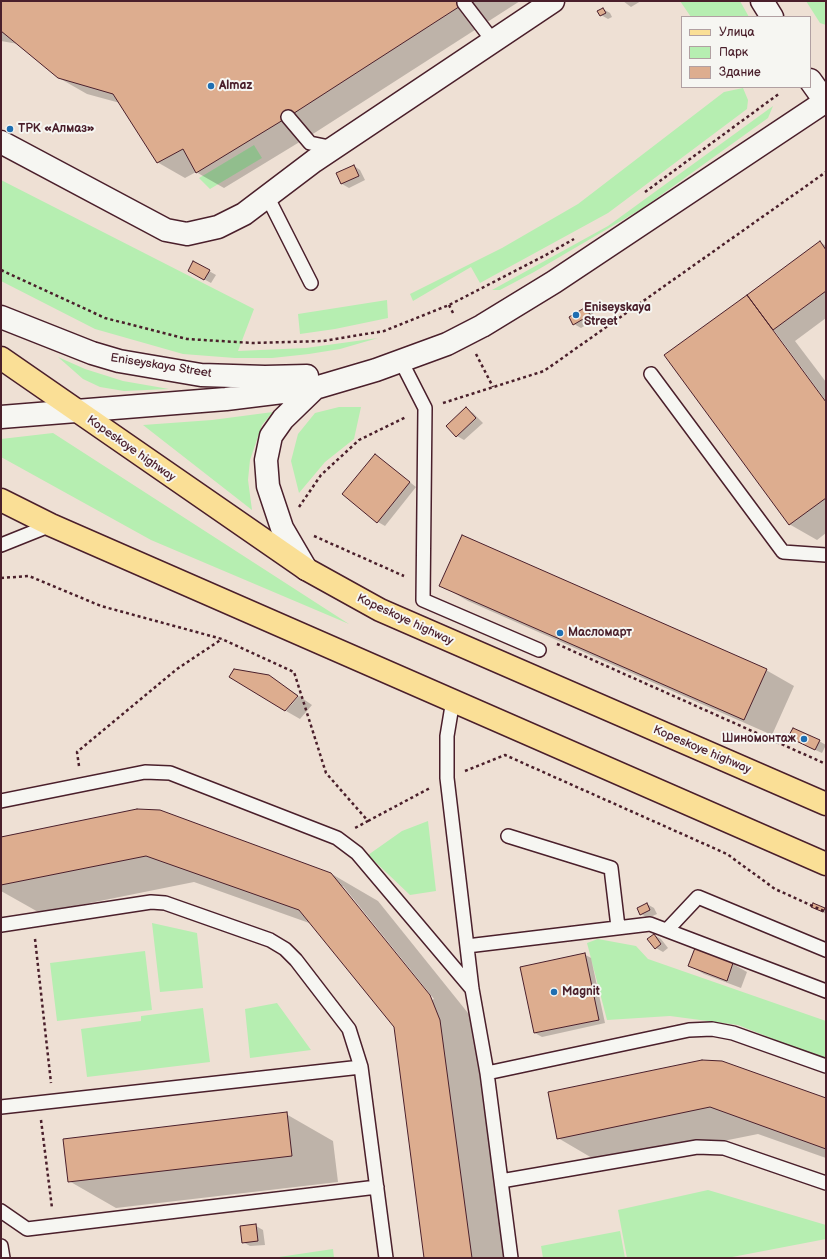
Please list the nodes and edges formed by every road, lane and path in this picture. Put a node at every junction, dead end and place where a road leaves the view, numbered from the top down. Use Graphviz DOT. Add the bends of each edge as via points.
graph roads {
  1 [pos="553,1"];
  2 [pos="762,1"];
  3 [pos="464,3"];
  4 [pos="771,16"];
  5 [pos="493,41"];
  6 [pos="811,81"];
  7 [pos="780,93"];
  8 [pos="826,101"];
  9 [pos="288,117"];
  10 [pos="1,142"];
  11 [pos="334,148"];
  12 [pos="826,172"];
  13 [pos="643,193"];
  14 [pos="267,196"];
  15 [pos="578,236"];
  16 [pos="1,270"];
  17 [pos="311,283"];
  18 [pos="1,317"];
  19 [pos="1,358"];
  20 [pos="401,361"];
  21 [pos="376,370"];
  22 [pos="651,374"];
  23 [pos="315,388"];
  24 [pos="425,408"];
  25 [pos="77,411"];
  26 [pos="1,417"];
  27 [pos="1,500"];
  28 [pos="300,513"];
  29 [pos="51,525"];
  30 [pos="309,533"];
  31 [pos="1,545"];
  32 [pos="826,555"];
  33 [pos="306,569"];
  34 [pos="1,578"];
  35 [pos="423,585"];
  36 [pos="222,639"];
  37 [pos="553,643"];
  38 [pos="539,650"];
  39 [pos="454,700"];
  40 [pos="826,764"];
  41 [pos="447,778"];
  42 [pos="82,784"];
  43 [pos="1,801"];
  44 [pos="826,804"];
  45 [pos="368,821"];
  46 [pos="508,836"];
  47 [pos="337,838"];
  48 [pos="826,864"];
  49 [pos="826,912"];
  50 [pos="32,920"];
  51 [pos="1,925"];
  52 [pos="618,927"];
  53 [pos="667,930"];
  54 [pos="468,946"];
  55 [pos="826,950"];
  56 [pos="472,989"];
  57 [pos="826,991"];
  58 [pos="826,1066"];
  59 [pos="361,1068"];
  60 [pos="487,1073"];
  61 [pos="53,1101"];
  62 [pos="39,1103"];
  63 [pos="1,1107"];
  64 [pos="501,1180"];
  65 [pos="826,1183"];
  66 [pos="377,1187"];
  67 [pos="1,1211"];
  68 [pos="54,1226"];
  69 [pos="1,1246"];
  70 [pos="3,1258"];
  71 [pos="386,1258"];
  72 [pos="511,1258"];
  1 -- 5 [label="street"];
  2 -- 4 [label="street"];
  3 -- 5 [label="lane"];
  5 -- 11 [label="street"];
  6 -- 8 [label="street"];
  7 -- 13 [label="path"];
  8 -- 20 [label="street, Eniseyskaya Street" via="554,282 477,329 447,344"];
  9 -- 11 [label="lane" via="310,143"];
  10 -- 14 [label="street" via="166,230 187,234 218,227 244,214"];
  11 -- 14 [label="street"];
  12 -- 24 [label="path" via="544,372"];
  14 -- 17 [label="lane"];
  15 -- 16 [label="path" via="449,305 384,331 323,341 253,343 187,339 105,318"];
  18 -- 21 [label="street, Eniseyskaya Street" via="119,361 201,375 316,376"];
  19 -- 25 [label="main road, Kopeskoye highway"];
  20 -- 21 [label="street, Eniseyskaya Street"];
  20 -- 24 [label="lane"];
  21 -- 23 [label="street, Eniseyskaya Street"];
  22 -- 32 [label="lane" via="783,552"];
  23 -- 25 [label="street, Eniseyskaya Street" via="226,399"];
  23 -- 33 [label="street" via="283,419 271,436 266,460 268,486 282,528"];
  24 -- 28 [label="path" via="359,440 321,475 299,505"];
  24 -- 35 [label="lane"];
  25 -- 26 [label="street, Eniseyskaya Street"];
  25 -- 33 [label="main road, Kopeskoye highway"];
  27 -- 29 [label="main road"];
  29 -- 31 [label="lane"];
  29 -- 39 [label="main road"];
  30 -- 35 [label="path"];
  33 -- 44 [label="main road, Kopeskoye highway" via="380,610"];
  34 -- 36 [label="path" via="29,576 101,606"];
  35 -- 38 [label="lane" via="423,600"];
  36 -- 42 [label="path" via="177,669 77,752"];
  36 -- 45 [label="path" via="294,672 326,773"];
  37 -- 40 [label="path"];
  39 -- 41 [label="lane" via="447,736"];
  39 -- 48 [label="main road"];
  41 -- 45 [label="path"];
  41 -- 49 [label="path" via="505,755 727,854 775,889"];
  41 -- 54 [label="lane"];
  42 -- 43 [label="lane"];
  42 -- 47 [label="lane" via="145,772 170,774"];
  45 -- 47 [label="path"];
  46 -- 52 [label="lane" via="611,868"];
  47 -- 56 [label="lane" via="357,854"];
  50 -- 51 [label="lane"];
  50 -- 59 [label="lane" via="151,902 165,903 270,940 286,949 296,960 349,1029"];
  50 -- 61 [label="path"];
  52 -- 53 [label="lane" via="650,924"];
  52 -- 54 [label="lane"];
  53 -- 55 [label="lane" via="698,897"];
  53 -- 57 [label="lane"];
  54 -- 56 [label="lane"];
  56 -- 60 [label="lane"];
  58 -- 60 [label="lane" via="732,1033 712,1029 689,1030"];
  59 -- 61 [label="lane"];
  59 -- 66 [label="lane"];
  60 -- 64 [label="lane"];
  61 -- 62 [label="lane"];
  62 -- 63 [label="lane"];
  62 -- 68 [label="path"];
  64 -- 65 [label="lane" via="697,1147 724,1148"];
  64 -- 72 [label="lane"];
  66 -- 68 [label="lane"];
  66 -- 71 [label="lane"];
  67 -- 68 [label="lane" via="27,1229"];
  69 -- 70 [label="lane"];
}
